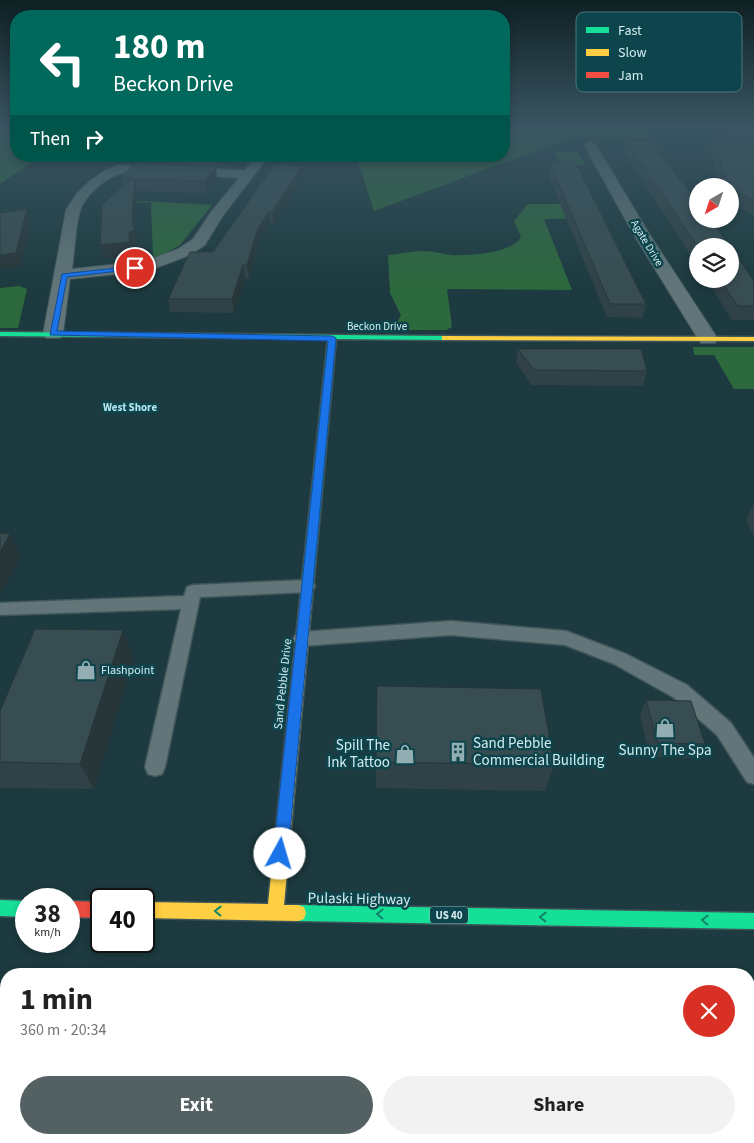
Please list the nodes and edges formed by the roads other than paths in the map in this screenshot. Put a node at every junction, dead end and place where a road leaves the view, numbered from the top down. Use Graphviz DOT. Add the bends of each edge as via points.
graph roads {
  1 [pos="101,181"];
  2 [pos="242,181"];
  3 [pos="611,181"];
  4 [pos="64,275"];
  5 [pos="0,334"];
  6 [pos="53,334"];
  7 [pos="332,338"];
  8 [pos="708,339"];
  9 [pos="754,339"];
  10 [pos="307,586"];
  11 [pos="191,602"];
  12 [pos="0,608"];
  13 [pos="302,638"];
  14 [pos="155,767"];
  15 [pos="754,775"];
  16 [pos="0,908"];
  17 [pos="15,909"];
  18 [pos="155,910"];
  19 [pos="275,912"];
  20 [pos="754,921"];
  1 -- 4 [label="street" via="76,204 64,258"];
  2 -- 4 [label="street" via="200,242 184,252 148,266"];
  3 -- 8 [label="street, Agate Drive"];
  4 -- 6 [label="street"];
  5 -- 6 [label="main road, Beckon Drive"];
  6 -- 7 [label="main road, Beckon Drive"];
  7 -- 8 [label="main road, Beckon Drive"];
  7 -- 10 [label="main road, Sand Pebble Drive"];
  8 -- 9 [label="main road, Beckon Drive"];
  10 -- 11 [label="lane" via="193,591"];
  10 -- 13 [label="main road, Sand Pebble Drive"];
  11 -- 12 [label="lane"];
  11 -- 14 [label="lane"];
  13 -- 15 [label="lane" via="451,628 566,638 620,659 680,692 724,729"];
  13 -- 19 [label="main road, Sand Pebble Drive"];
  16 -- 17 [label="main road"];
  19 -- 18 [label="main road, Pulaski Highway / US 40, one-way"];
  20 -- 19 [label="main road, Pulaski Highway / US 40, one-way"];
}
